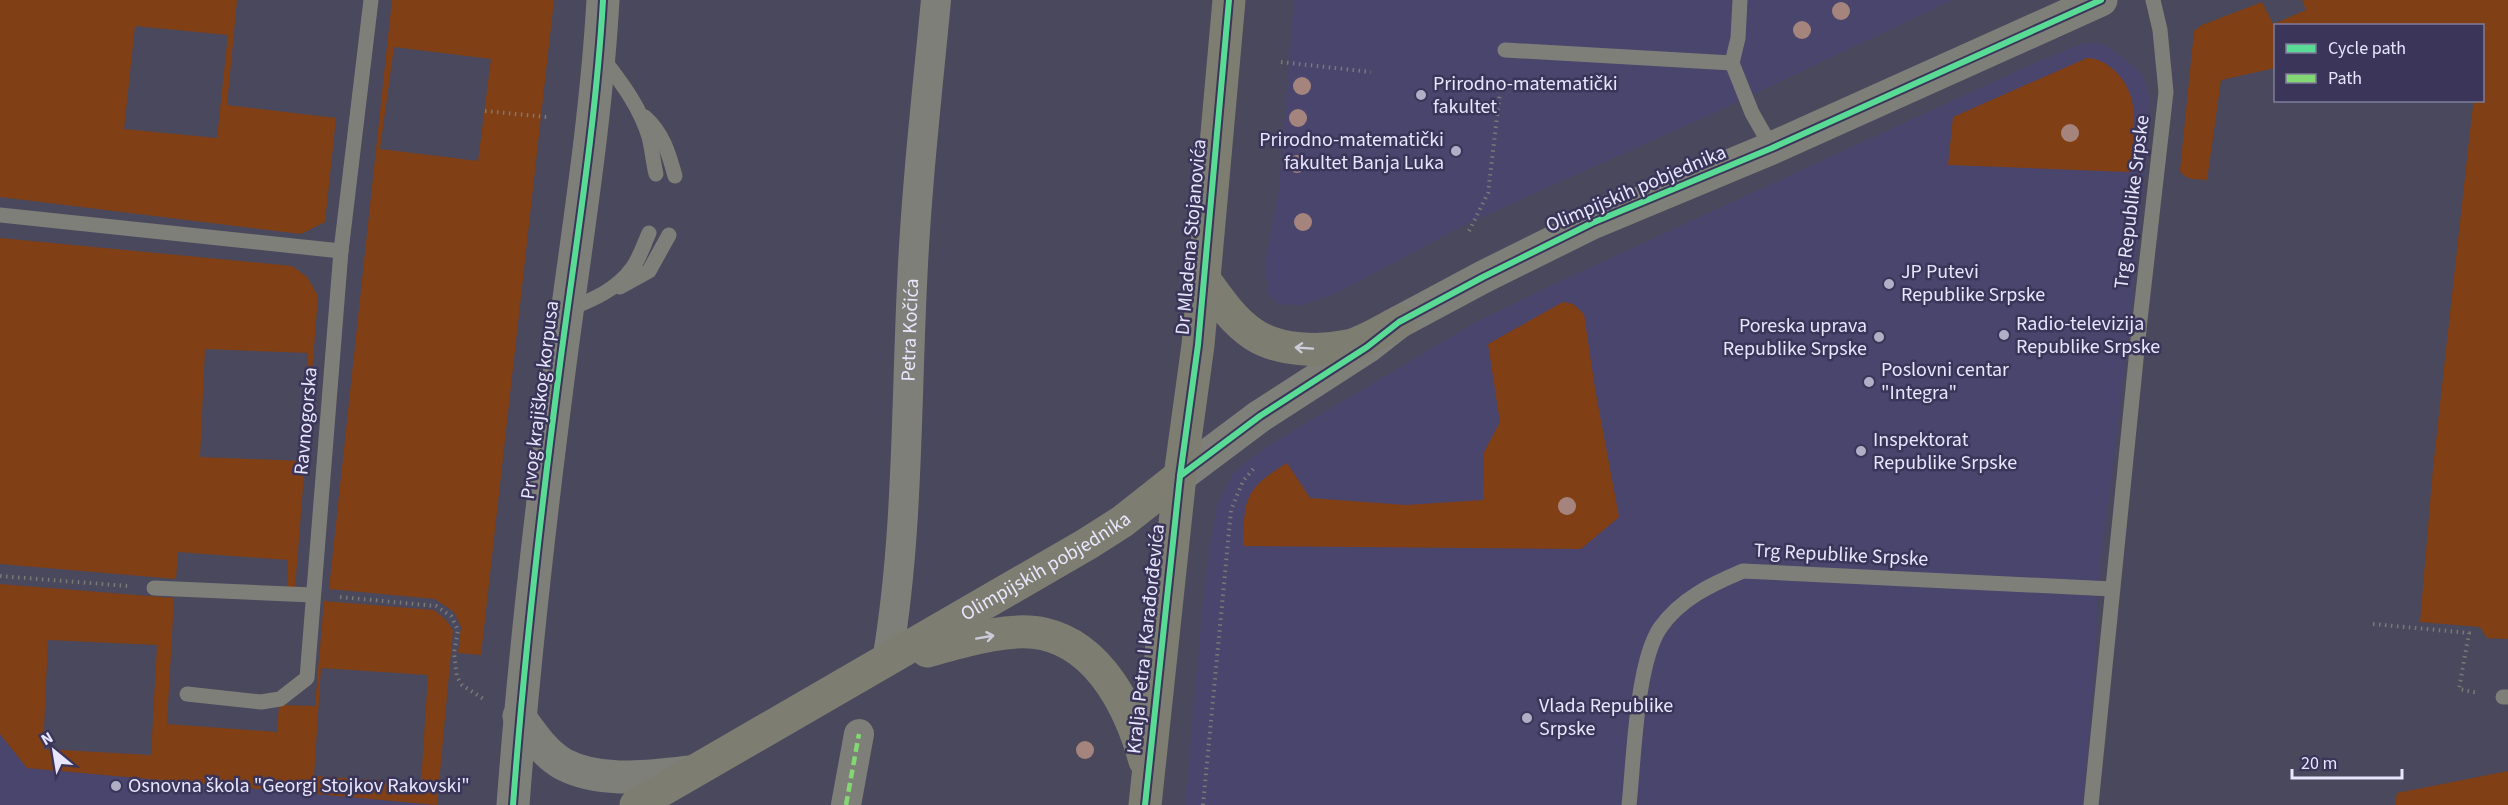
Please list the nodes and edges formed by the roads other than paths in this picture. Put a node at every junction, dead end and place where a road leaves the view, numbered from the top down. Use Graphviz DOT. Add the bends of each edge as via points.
graph roads {
  1 [pos="371,0"];
  2 [pos="603,0"];
  3 [pos="936,0"];
  4 [pos="1229,0"];
  5 [pos="1740,0"];
  6 [pos="2101,0"];
  7 [pos="2153,0"];
  8 [pos="1505,50"];
  9 [pos="600,54"];
  10 [pos="1732,63"];
  11 [pos="638,112"];
  12 [pos="1772,148"];
  13 [pos="656,174"];
  14 [pos="675,176"];
  15 [pos="0,215"];
  16 [pos="650,233"];
  17 [pos="669,235"];
  18 [pos="341,251"];
  19 [pos="1204,279"];
  20 [pos="606,293"];
  21 [pos="567,310"];
  22 [pos="1399,322"];
  23 [pos="1180,476"];
  24 [pos="154,588"];
  25 [pos="2112,589"];
  26 [pos="313,595"];
  27 [pos="887,662"];
  28 [pos="187,694"];
  29 [pos="519,716"];
  30 [pos="859,734"];
  31 [pos="1148,771"];
  32 [pos="690,772"];
  33 [pos="513,805"];
  34 [pos="636,805"];
  35 [pos="846,805"];
  36 [pos="1145,805"];
  37 [pos="1629,805"];
  38 [pos="2091,805"];
  1 -- 18 [label="lane, Ravnogorska"];
  2 -- 9 [label="street, Prvog krajiškog korpusa"];
  3 -- 27 [label="street, Petra Kočića" via="912,282 900,557"];
  4 -- 19 [label="main road, Dr Mladena Stojanovića"];
  5 -- 10 [label="lane"];
  6 -- 12 [label="street, Olimpijskih pobjednika"];
  7 -- 25 [label="lane, Trg Republike Srpske" via="2166,92"];
  8 -- 10 [label="lane"];
  9 -- 11 [label="lane"];
  9 -- 21 [label="street, Prvog krajiškog korpusa"];
  10 -- 12 [label="lane" via="1752,113"];
  11 -- 13 [label="lane" via="649,137"];
  11 -- 14 [label="lane" via="654,125 667,148"];
  12 -- 22 [label="street, Olimpijskih pobjednika" via="1592,223"];
  15 -- 18 [label="lane"];
  16 -- 20 [label="lane" via="633,267"];
  17 -- 20 [label="lane" via="649,271"];
  18 -- 26 [label="lane, Ravnogorska"];
  22 -- 19 [label="main road, one-way" via="1349,345 1307,349 1277,344 1253,334 1224,308"];
  19 -- 23 [label="main road, Dr Mladena Stojanovića"];
  20 -- 21 [label="lane"];
  21 -- 29 [label="street, Prvog krajiškog korpusa"];
  22 -- 23 [label="street, Olimpijskih pobjednika" via="1260,416"];
  23 -- 27 [label="main road, Olimpijskih pobjednika" via="1087,544"];
  23 -- 31 [label="main road, Kralja Petra I Karađorđevića"];
  24 -- 26 [label="lane"];
  25 -- 37 [label="lane, Trg Republike Srpske" via="1743,571 1707,586 1660,629 1643,672"];
  25 -- 38 [label="lane, Trg Republike Srpske"];
  26 -- 28 [label="lane, Ravnogorska" via="307,678 292,691 280,699 261,702"];
  27 -- 31 [label="main road, one-way" via="986,636 1043,633 1059,639 1104,672 1130,718"];
  27 -- 32 [label="main road, Olimpijskih pobjednika"];
  29 -- 32 [label="street, Olimpijskih pobjednika" via="538,742 562,764 611,776"];
  29 -- 33 [label="street, Prvog krajiškog korpusa"];
  30 -- 35 [label="street"];
  31 -- 36 [label="main road, Kralja Petra I Karađorđevića"];
  32 -- 34 [label="main road, Olimpijskih pobjednika"];
}
